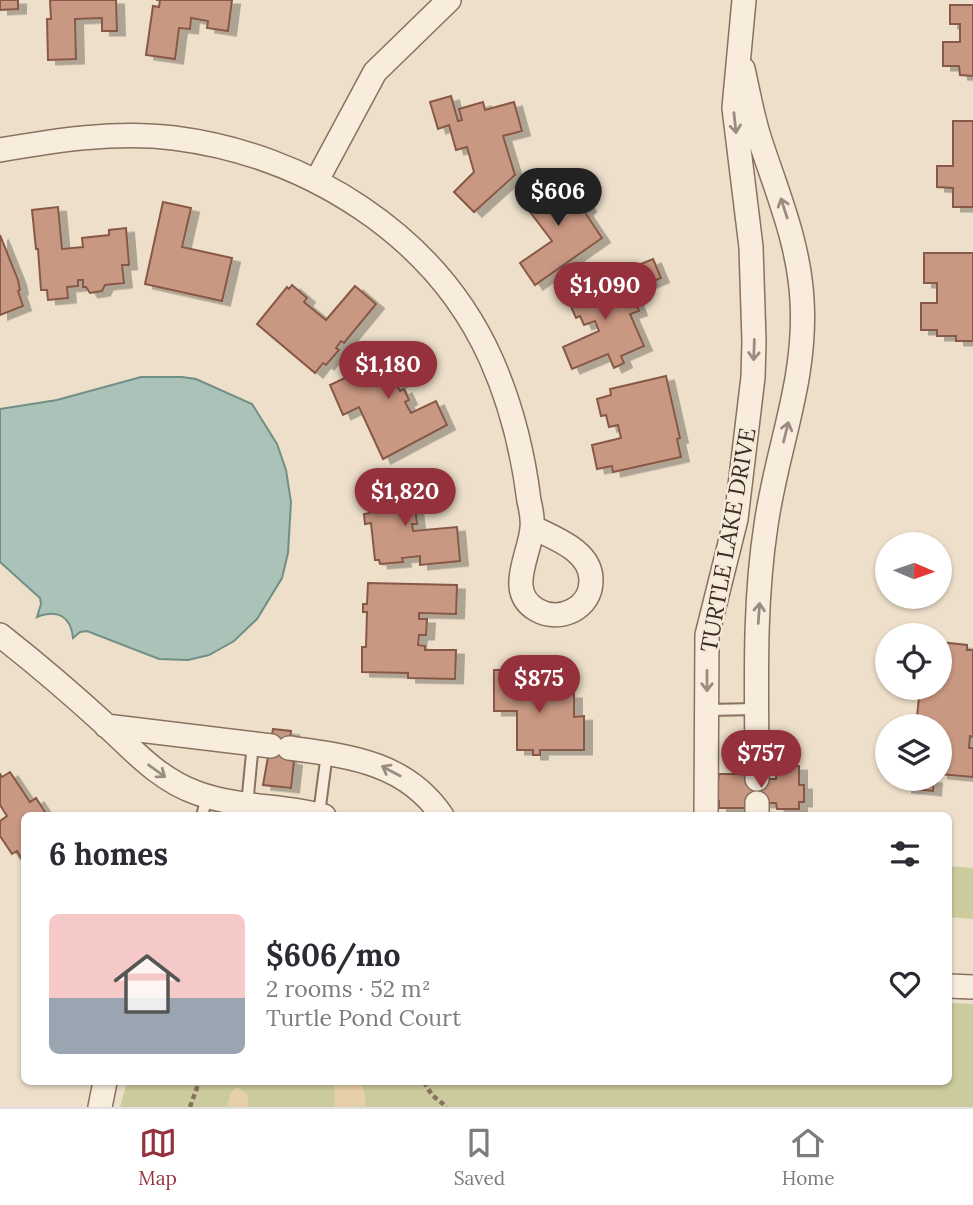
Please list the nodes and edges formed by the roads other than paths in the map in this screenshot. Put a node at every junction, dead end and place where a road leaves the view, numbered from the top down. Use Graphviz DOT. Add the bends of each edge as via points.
graph roads {
  1 [pos="449,0"];
  2 [pos="744,0"];
  3 [pos="740,56"];
  4 [pos="0,150"];
  5 [pos="317,180"];
  6 [pos="751,522"];
  7 [pos="532,527"];
  8 [pos="3,643"];
  9 [pos="757,709"];
  10 [pos="707,710"];
  11 [pos="106,726"];
  12 [pos="271,746"];
  13 [pos="327,753"];
  14 [pos="757,779"];
  15 [pos="247,805"];
  16 [pos="205,806"];
  17 [pos="299,812"];
  18 [pos="321,812"];
  19 [pos="439,812"];
  20 [pos="706,812"];
  21 [pos="952,986"];
  22 [pos="973,987"];
  23 [pos="104,1085"];
  24 [pos="100,1107"];
  1 -- 5 [label="street" via="375,72"];
  2 -- 3 [label="street, TURTLE LAKE DRIVE"];
  3 -- 6 [label="street, TURTLE LAKE DRIVE, one-way" via="734,108 751,247 754,341"];
  6 -- 3 [label="street, TURTLE LAKE DRIVE, one-way" via="799,374 802,301 791,229 756,126"];
  4 -- 5 [label="street" via="85,137 173,138 234,150"];
  5 -- 7 [label="street" via="398,236 431,268 462,309 489,356 513,416"];
  9 -- 6 [label="street, TURTLE LAKE DRIVE, one-way"];
  6 -- 10 [label="street, TURTLE LAKE DRIVE, one-way" via="707,635"];
  8 -- 11 [label="street"];
  9 -- 10 [label="lane"];
  9 -- 14 [label="street, TURTLE LAKE DRIVE"];
  10 -- 20 [label="street, TURTLE LAKE DRIVE"];
  11 -- 12 [label="street"];
  11 -- 16 [label="street, one-way" via="154,770"];
  12 -- 13 [label="street"];
  12 -- 15 [label="lane"];
  13 -- 18 [label="lane"];
  19 -- 13 [label="street, one-way" via="417,787 391,771"];
  15 -- 16 [label="street"];
  15 -- 17 [label="street"];
  21 -- 22 [label="street"];
  23 -- 24 [label="street"];
}
